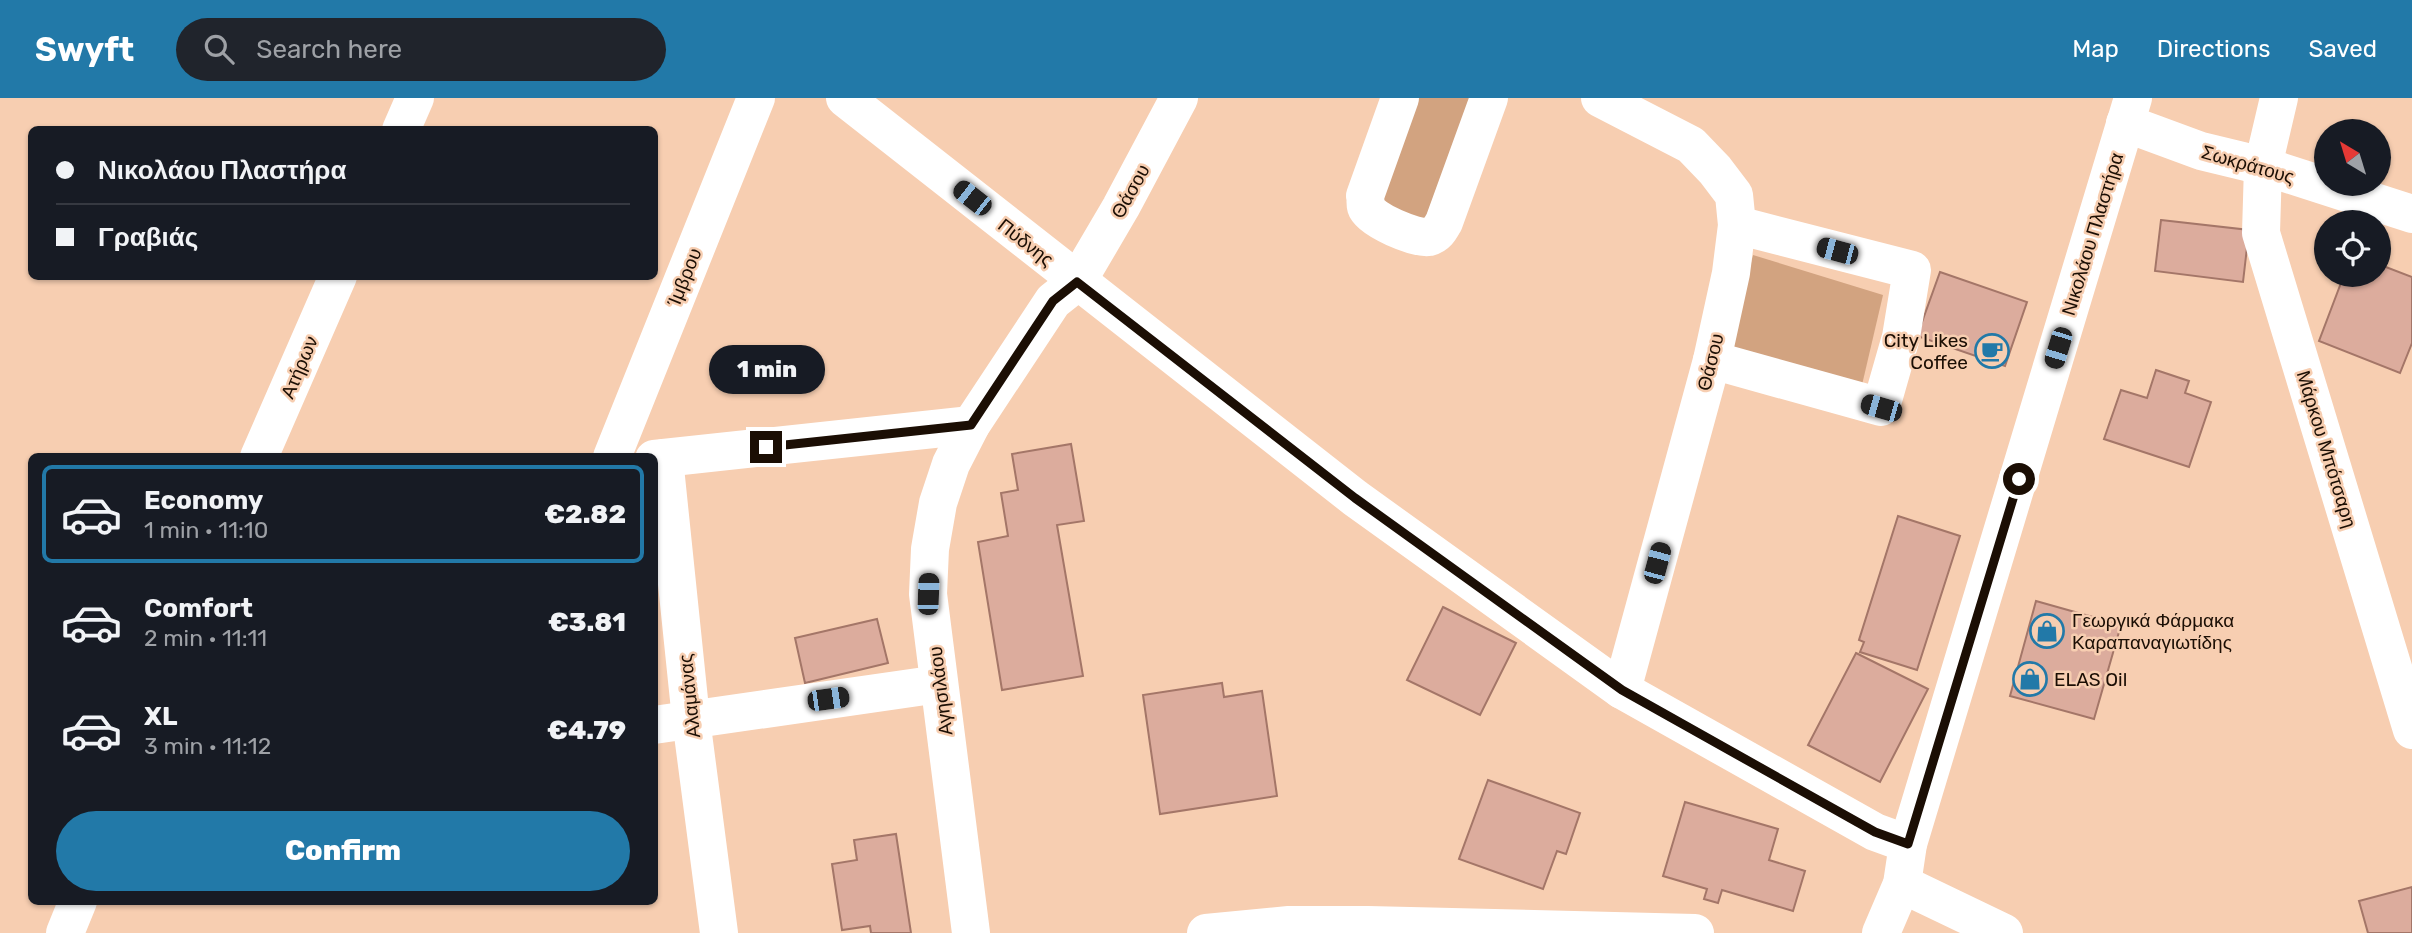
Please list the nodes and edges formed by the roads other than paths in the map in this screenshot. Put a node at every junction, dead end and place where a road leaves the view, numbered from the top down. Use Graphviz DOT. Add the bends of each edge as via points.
graph roads {
  1 [pos="415,98"];
  2 [pos="756,98"];
  3 [pos="845,98"];
  4 [pos="1180,98"];
  5 [pos="1400,98"];
  6 [pos="1489,98"];
  7 [pos="1600,98"];
  8 [pos="2279,98"];
  9 [pos="2129,111"];
  10 [pos="403,126"];
  11 [pos="2263,166"];
  12 [pos="2412,214"];
  13 [pos="1737,225"];
  14 [pos="336,280"];
  15 [pos="1077,282"];
  16 [pos="1712,360"];
  17 [pos="971,425"];
  18 [pos="262,453"];
  19 [pos="614,453"];
  20 [pos="659,459"];
  21 [pos="939,684"];
  22 [pos="1622,690"];
  23 [pos="673,722"];
  24 [pos="2412,730"];
  25 [pos="1908,844"];
  26 [pos="1902,884"];
  27 [pos="76,905"];
  28 [pos="1369,929"];
  29 [pos="65,933"];
  30 [pos="719,933"];
  31 [pos="971,933"];
  32 [pos="1206,933"];
  33 [pos="1695,933"];
  34 [pos="1881,933"];
  35 [pos="2004,933"];
  1 -- 10 [label="street"];
  2 -- 19 [label="street, Ίμβρου"];
  3 -- 15 [label="street, Πύδνης"];
  4 -- 15 [label="street, Θάσου"];
  5 -- 6 [label="street" via="1365,196 1366,208 1373,217 1418,237 1437,233 1444,222"];
  7 -- 13 [label="street, Θάσου" via="1691,145 1734,195"];
  8 -- 11 [label="street, Μάρκου Μπότσαρη"];
  9 -- 11 [label="street, Σωκράτους" via="2201,151"];
  9 -- 25 [label="street, Νικολάου Πλαστήρα"];
  11 -- 12 [label="street, Σωκράτους"];
  11 -- 24 [label="street, Μάρκου Μπότσαρη" via="2261,233"];
  13 -- 16 [label="street, Θάσου"];
  13 -- 16 [label="street" via="1912,270 1901,337 1881,408"];
  14 -- 18 [label="street, Ατήρων"];
  15 -- 17 [label="street, Αγησιλάου" via="1053,301"];
  15 -- 22 [label="street, Πύδνης" via="1355,498"];
  16 -- 22 [label="street, Θάσου"];
  17 -- 20 [label="street"];
  17 -- 21 [label="street, Αγησιλάου" via="938,503 930,549 928,594"];
  20 -- 23 [label="street, Αλαμάνας"];
  21 -- 23 [label="street"];
  21 -- 31 [label="street, Αγησιλάου"];
  22 -- 25 [label="street, Πύδνης" via="1875,832"];
  23 -- 30 [label="street, Αλαμάνας"];
  25 -- 26 [label="street, Νικολάου Πλαστήρα"];
  26 -- 34 [label="street, Νικολάου Πλαστήρα"];
  26 -- 35 [label="street"];
  27 -- 29 [label="street"];
  28 -- 32 [label="street" via="1289,925"];
  28 -- 33 [label="street"];
}
